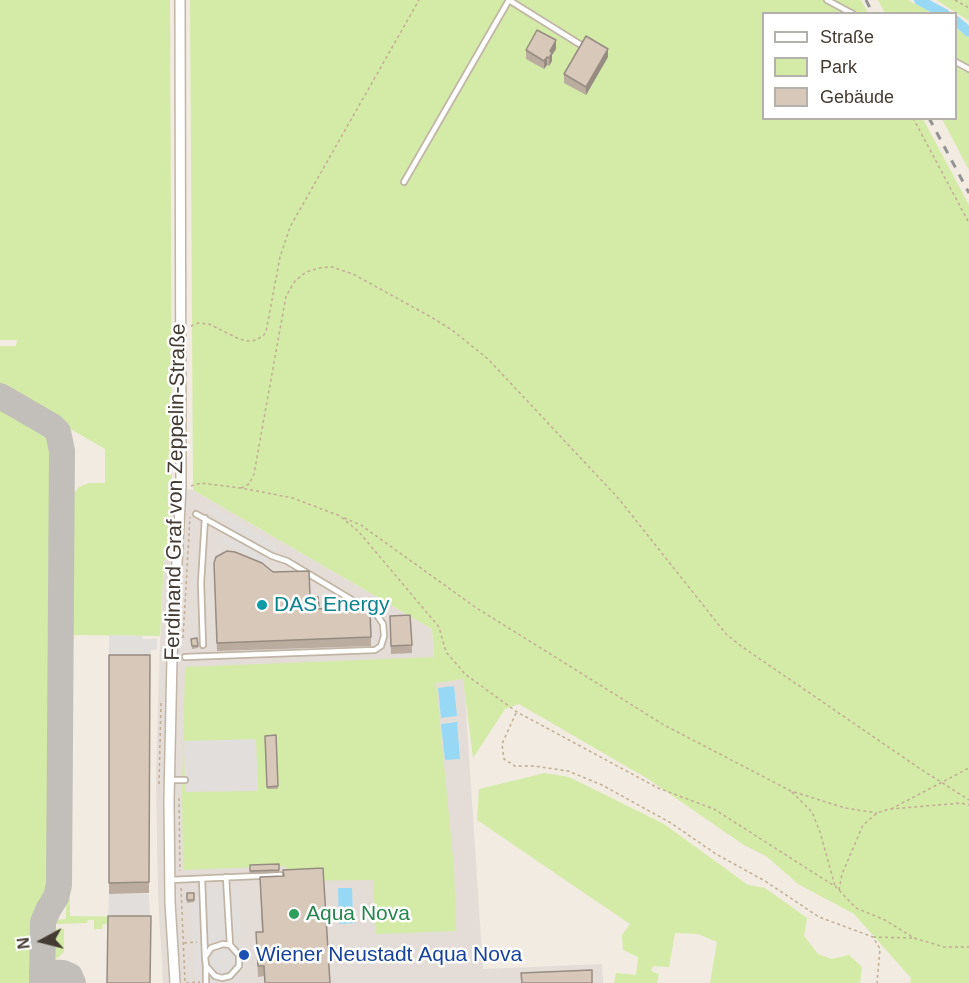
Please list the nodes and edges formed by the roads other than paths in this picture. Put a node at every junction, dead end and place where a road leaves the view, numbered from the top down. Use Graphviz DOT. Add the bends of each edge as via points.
graph roads {
  1 [pos="180,0"];
  2 [pos="827,0"];
  3 [pos="849,12"];
  4 [pos="581,45"];
  5 [pos="404,182"];
  6 [pos="196,514"];
  7 [pos="205,518"];
  8 [pos="203,645"];
  9 [pos="185,657"];
  10 [pos="170,780"];
  11 [pos="185,780"];
  12 [pos="280,875"];
  13 [pos="226,877"];
  14 [pos="202,879"];
  15 [pos="170,880"];
  16 [pos="230,945"];
  17 [pos="205,957"];
  18 [pos="206,966"];
  19 [pos="230,976"];
  20 [pos="206,982"];
  21 [pos="175,983"];
  22 [pos="231,983"];
  1 -- 10 [label="street, Ferdinand Graf von Zeppelin-Straße" via="181,486"];
  2 -- 3 [label="lane"];
  4 -- 5 [label="lane" via="509,0"];
  6 -- 7 [label="lane"];
  7 -- 8 [label="lane"];
  7 -- 9 [label="lane" via="377,615 384,636 375,650"];
  10 -- 11 [label="lane"];
  10 -- 15 [label="street, Ferdinand Graf von Zeppelin-Straße"];
  12 -- 13 [label="lane"];
  13 -- 14 [label="lane"];
  13 -- 16 [label="lane"];
  14 -- 15 [label="lane"];
  14 -- 17 [label="lane"];
  15 -- 21 [label="street, Ferdinand Graf von Zeppelin-Straße"];
  16 -- 17 [label="lane" via="216,945"];
  16 -- 19 [label="lane" via="239,956 239,966"];
  17 -- 18 [label="lane"];
  18 -- 19 [label="lane" via="214,976"];
  18 -- 20 [label="lane"];
  19 -- 22 [label="lane"];
}
